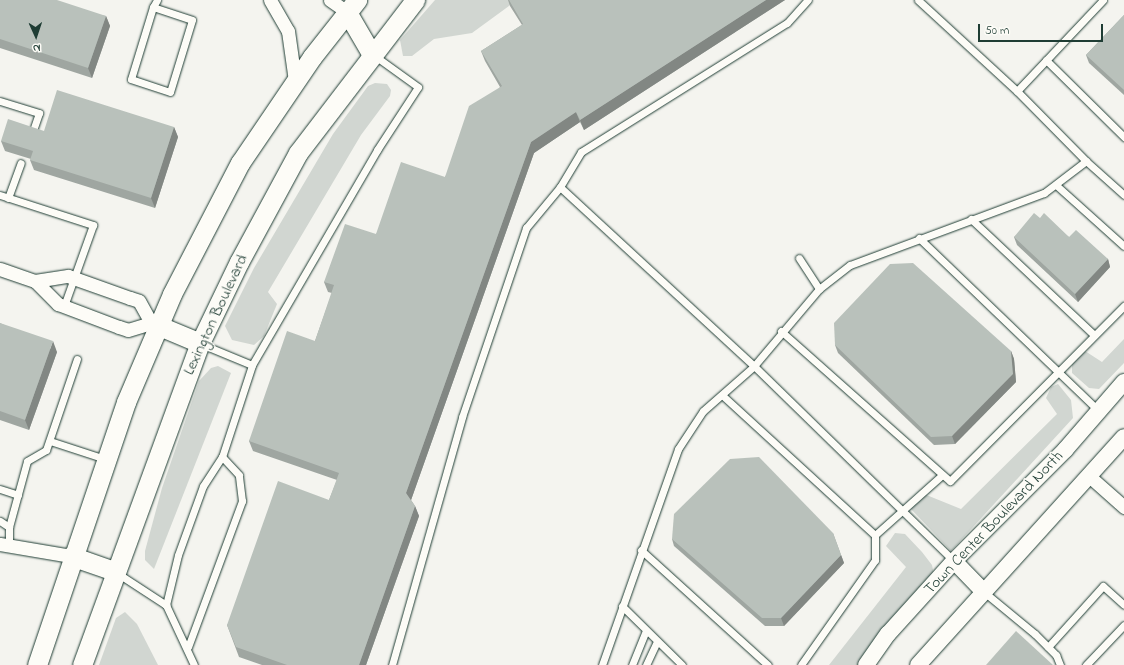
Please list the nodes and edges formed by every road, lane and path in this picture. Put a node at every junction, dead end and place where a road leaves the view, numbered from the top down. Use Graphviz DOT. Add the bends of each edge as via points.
graph roads {
  1 [pos="270,0"];
  2 [pos="330,0"];
  3 [pos="415,0"];
  4 [pos="808,0"];
  5 [pos="918,0"];
  6 [pos="1103,0"];
  7 [pos="155,3"];
  8 [pos="352,6"];
  9 [pos="371,53"];
  10 [pos="1046,60"];
  11 [pos="295,81"];
  12 [pos="1017,91"];
  13 [pos="0,101"];
  14 [pos="32,133"];
  15 [pos="1124,137"];
  16 [pos="1086,161"];
  17 [pos="21,163"];
  18 [pos="1056,185"];
  19 [pos="560,187"];
  20 [pos="0,195"];
  21 [pos="1124,195"];
  22 [pos="8,198"];
  23 [pos="971,219"];
  24 [pos="919,238"];
  25 [pos="1124,246"];
  26 [pos="799,258"];
  27 [pos="0,269"];
  28 [pos="74,278"];
  29 [pos="36,281"];
  30 [pos="819,289"];
  31 [pos="64,306"];
  32 [pos="1124,306"];
  33 [pos="154,324"];
  34 [pos="781,331"];
  35 [pos="1094,335"];
  36 [pos="200,343"];
  37 [pos="77,359"];
  38 [pos="252,365"];
  39 [pos="754,366"];
  40 [pos="1058,372"];
  41 [pos="1124,382"];
  42 [pos="722,394"];
  43 [pos="1099,411"];
  44 [pos="1124,437"];
  45 [pos="50,441"];
  46 [pos="222,457"];
  47 [pos="105,459"];
  48 [pos="941,476"];
  49 [pos="1089,476"];
  50 [pos="0,489"];
  51 [pos="18,494"];
  52 [pos="1124,507"];
  53 [pos="903,512"];
  54 [pos="0,521"];
  55 [pos="9,527"];
  56 [pos="875,535"];
  57 [pos="5,545"];
  58 [pos="641,550"];
  59 [pos="71,556"];
  60 [pos="954,561"];
  61 [pos="114,571"];
  62 [pos="984,592"];
  63 [pos="166,605"];
  64 [pos="622,606"];
  65 [pos="1124,606"];
  66 [pos="1124,625"];
  67 [pos="646,631"];
  68 [pos="657,641"];
  69 [pos="188,647"];
  70 [pos="1048,647"];
  71 [pos="37,665"];
  72 [pos="82,665"];
  73 [pos="192,665"];
  74 [pos="392,665"];
  75 [pos="602,665"];
  76 [pos="632,665"];
  77 [pos="646,665"];
  78 [pos="682,665"];
  79 [pos="768,665"];
  80 [pos="801,665"];
  81 [pos="866,665"];
  82 [pos="918,665"];
  83 [pos="1060,665"];
  84 [pos="1086,665"];
  1 -- 11 [label="street" via="288,30"];
  2 -- 8 [label="street"];
  3 -- 9 [label="main road, Lexington Boulevard"];
  4 -- 19 [label="lane" via="787,23 581,152"];
  5 -- 12 [label="lane"];
  6 -- 10 [label="lane"];
  7 -- 7 [label="lane" via="131,79 170,92 192,20"];
  8 -- 9 [label="main road"];
  8 -- 11 [label="main road"];
  9 -- 36 [label="main road, Lexington Boulevard" via="298,153"];
  9 -- 38 [label="lane" via="418,87 377,150"];
  10 -- 12 [label="lane"];
  10 -- 15 [label="lane"];
  11 -- 33 [label="main road" via="220,199"];
  12 -- 16 [label="lane"];
  13 -- 14 [label="lane" via="38,113"];
  16 -- 18 [label="lane"];
  16 -- 21 [label="lane"];
  17 -- 22 [label="lane"];
  18 -- 23 [label="lane"];
  18 -- 25 [label="lane"];
  19 -- 39 [label="lane"];
  19 -- 74 [label="lane" via="526,228 462,417"];
  20 -- 22 [label="lane"];
  22 -- 28 [label="lane" via="93,225"];
  23 -- 24 [label="lane"];
  23 -- 35 [label="lane"];
  24 -- 30 [label="lane" via="850,265"];
  24 -- 40 [label="lane"];
  26 -- 30 [label="lane"];
  27 -- 29 [label="street"];
  28 -- 29 [label="street"];
  28 -- 31 [label="lane"];
  28 -- 33 [label="street" via="139,302"];
  29 -- 31 [label="street"];
  30 -- 34 [label="lane"];
  31 -- 33 [label="street" via="128,330"];
  32 -- 35 [label="lane"];
  33 -- 36 [label="main road"];
  33 -- 47 [label="main road"];
  34 -- 39 [label="lane"];
  34 -- 48 [label="lane"];
  35 -- 40 [label="lane"];
  36 -- 38 [label="lane"];
  36 -- 61 [label="main road, Lexington Boulevard"];
  37 -- 45 [label="lane"];
  38 -- 46 [label="lane"];
  39 -- 42 [label="lane"];
  39 -- 53 [label="lane"];
  40 -- 43 [label="lane"];
  40 -- 48 [label="lane" via="950,481"];
  41 -- 43 [label="street, Town Center Boulevard North"];
  42 -- 56 [label="lane"];
  42 -- 58 [label="lane" via="702,411 678,449"];
  43 -- 60 [label="street, Town Center Boulevard North"];
  44 -- 49 [label="street"];
  45 -- 47 [label="lane"];
  45 -- 51 [label="lane" via="46,450 28,461"];
  46 -- 63 [label="lane" via="203,486 178,555"];
  46 -- 69 [label="lane" via="239,476 242,501"];
  47 -- 59 [label="main road"];
  48 -- 53 [label="lane"];
  49 -- 52 [label="street"];
  49 -- 62 [label="street"];
  50 -- 51 [label="lane"];
  51 -- 55 [label="lane"];
  53 -- 56 [label="lane"];
  53 -- 60 [label="lane"];
  54 -- 55 [label="lane"];
  55 -- 57 [label="lane"];
  56 -- 80 [label="lane" via="875,560"];
  57 -- 59 [label="street"];
  58 -- 64 [label="lane"];
  58 -- 79 [label="lane"];
  59 -- 61 [label="main road"];
  59 -- 71 [label="main road"];
  60 -- 62 [label="street"];
  60 -- 81 [label="street, Town Center Boulevard North" via="888,634"];
  61 -- 63 [label="lane"];
  61 -- 72 [label="main road, Lexington Boulevard"];
  62 -- 70 [label="lane"];
  62 -- 82 [label="street"];
  63 -- 69 [label="lane"];
  64 -- 67 [label="lane"];
  64 -- 75 [label="lane"];
  65 -- 70 [label="lane" via="1103,586"];
  66 -- 84 [label="lane"];
  67 -- 68 [label="lane"];
  67 -- 76 [label="lane"];
  68 -- 77 [label="lane"];
  68 -- 78 [label="lane"];
  69 -- 73 [label="lane"];
  70 -- 83 [label="lane"];
}
